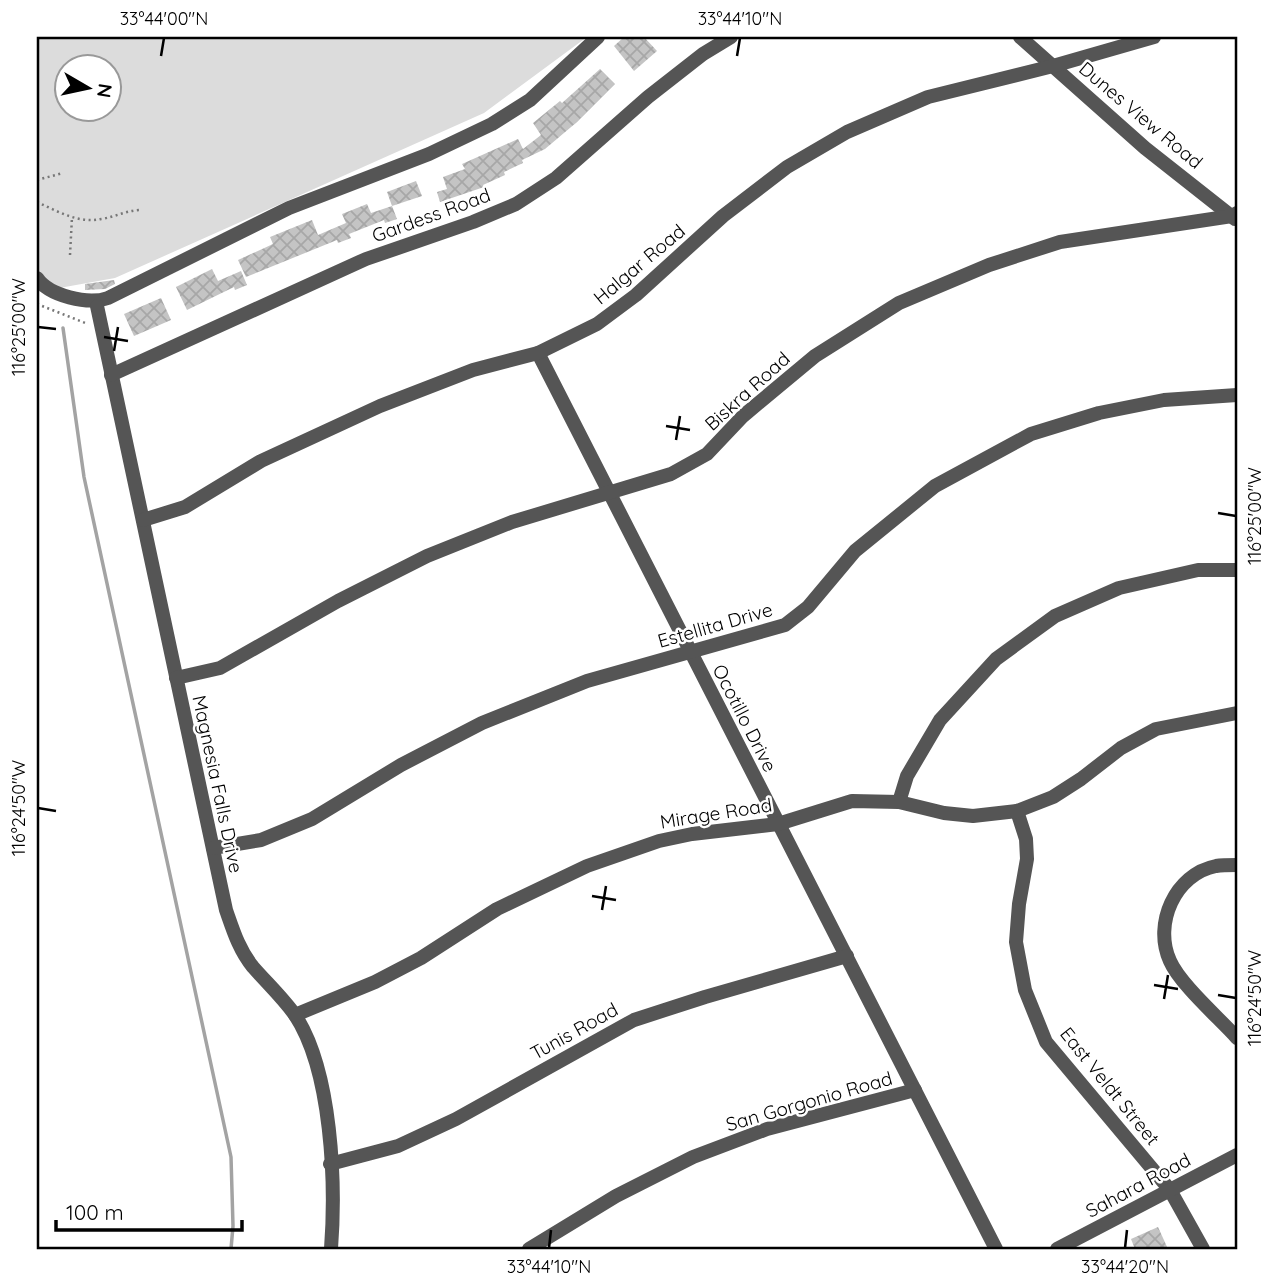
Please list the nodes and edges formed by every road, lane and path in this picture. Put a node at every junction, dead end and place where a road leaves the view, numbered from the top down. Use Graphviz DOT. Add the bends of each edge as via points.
graph roads {
  1 [pos="598,37"];
  2 [pos="731,37"];
  3 [pos="1020,37"];
  4 [pos="1154,37"];
  5 [pos="1054,66"];
  6 [pos="63,173"];
  7 [pos="37,180"];
  8 [pos="37,186"];
  9 [pos="37,200"];
  10 [pos="139,210"];
  11 [pos="72,217"];
  12 [pos="1236,217"];
  13 [pos="71,255"];
  14 [pos="37,278"];
  15 [pos="37,304"];
  16 [pos="97,306"];
  17 [pos="101,328"];
  18 [pos="538,352"];
  19 [pos="111,375"];
  20 [pos="1237,395"];
  21 [pos="608,493"];
  22 [pos="143,520"];
  23 [pos="1237,570"];
  24 [pos="691,652"];
  25 [pos="176,678"];
  26 [pos="1237,713"];
  27 [pos="899,802"];
  28 [pos="1017,811"];
  29 [pos="778,824"];
  30 [pos="213,848"];
  31 [pos="1237,865"];
  32 [pos="848,956"];
  33 [pos="295,1015"];
  34 [pos="1237,1038"];
  35 [pos="915,1090"];
  36 [pos="1237,1155"];
  37 [pos="330,1164"];
  38 [pos="1170,1190"];
  39 [pos="331,1249"];
  40 [pos="529,1249"];
  41 [pos="996,1249"];
  42 [pos="1057,1249"];
  43 [pos="1203,1249"];
  1 -- 14 [label="street" via="530,100 492,124 429,154 289,208 108,298 82,300 57,293"];
  2 -- 19 [label="street, Gardess Road" via="702,54 556,178 516,204 366,259"];
  3 -- 5 [label="street, Dunes View Road"];
  4 -- 5 [label="street, Halgar Road"];
  5 -- 12 [label="street, Dunes View Road" via="1145,148"];
  5 -- 18 [label="street, Halgar Road" via="928,97 846,132 787,167 723,216 597,324"];
  6 -- 7 [label="path"];
  8 -- 9 [label="path"];
  9 -- 11 [label="path"];
  10 -- 11 [label="path" via="97,220"];
  11 -- 13 [label="path"];
  12 -- 21 [label="street, Biskra Road" via="1060,242 989,265 899,303 815,356 743,416 707,454 671,474"];
  15 -- 17 [label="path"];
  16 -- 17 [label="street, Magnesia Falls Drive"];
  17 -- 19 [label="street, Magnesia Falls Drive"];
  18 -- 21 [label="street, Ocotillo Drive"];
  18 -- 22 [label="street, Halgar Road" via="473,370 380,406 261,461 185,508"];
  19 -- 22 [label="street, Magnesia Falls Drive"];
  20 -- 24 [label="street, Estellita Drive" via="1151,402 1031,434 935,486 855,551 808,607 785,625"];
  21 -- 24 [label="street, Ocotillo Drive"];
  21 -- 25 [label="street, Biskra Road" via="512,522 427,556 220,668"];
  22 -- 25 [label="street, Magnesia Falls Drive"];
  23 -- 27 [label="street" via="1198,570 1119,588 1055,616 996,659 940,720 907,776"];
  24 -- 29 [label="street, Ocotillo Drive"];
  24 -- 30 [label="street, Estellita Drive" via="587,681 482,723 312,819 261,840"];
  25 -- 30 [label="street, Magnesia Falls Drive"];
  26 -- 28 [label="street, Mirage Road" via="1156,729 1053,797"];
  27 -- 28 [label="street, Mirage Road" via="973,816"];
  27 -- 29 [label="street, Mirage Road" via="852,801"];
  28 -- 38 [label="street, East Veldt Street" via="1027,859 1016,942 1025,990 1046,1042"];
  29 -- 32 [label="street, Ocotillo Drive"];
  29 -- 33 [label="street, Mirage Road" via="659,841 587,866 496,909 375,982"];
  30 -- 33 [label="street, Magnesia Falls Drive" via="238,943"];
  31 -- 34 [label="street" via="1214,866 1190,878 1173,897 1165,917 1170,961"];
  32 -- 35 [label="street, Ocotillo Drive"];
  32 -- 37 [label="street, Tunis Road" via="634,1020 456,1119 398,1146"];
  33 -- 37 [label="street, Magnesia Falls Drive" via="318,1069"];
  35 -- 40 [label="street, San Gorgonio Road" via="767,1129 693,1157 616,1196"];
  35 -- 41 [label="street, Ocotillo Drive"];
  36 -- 38 [label="street, Sahara Road"];
  37 -- 39 [label="street, Magnesia Falls Drive"];
  38 -- 42 [label="street, Sahara Road"];
  38 -- 43 [label="street, East Veldt Street"];
}
